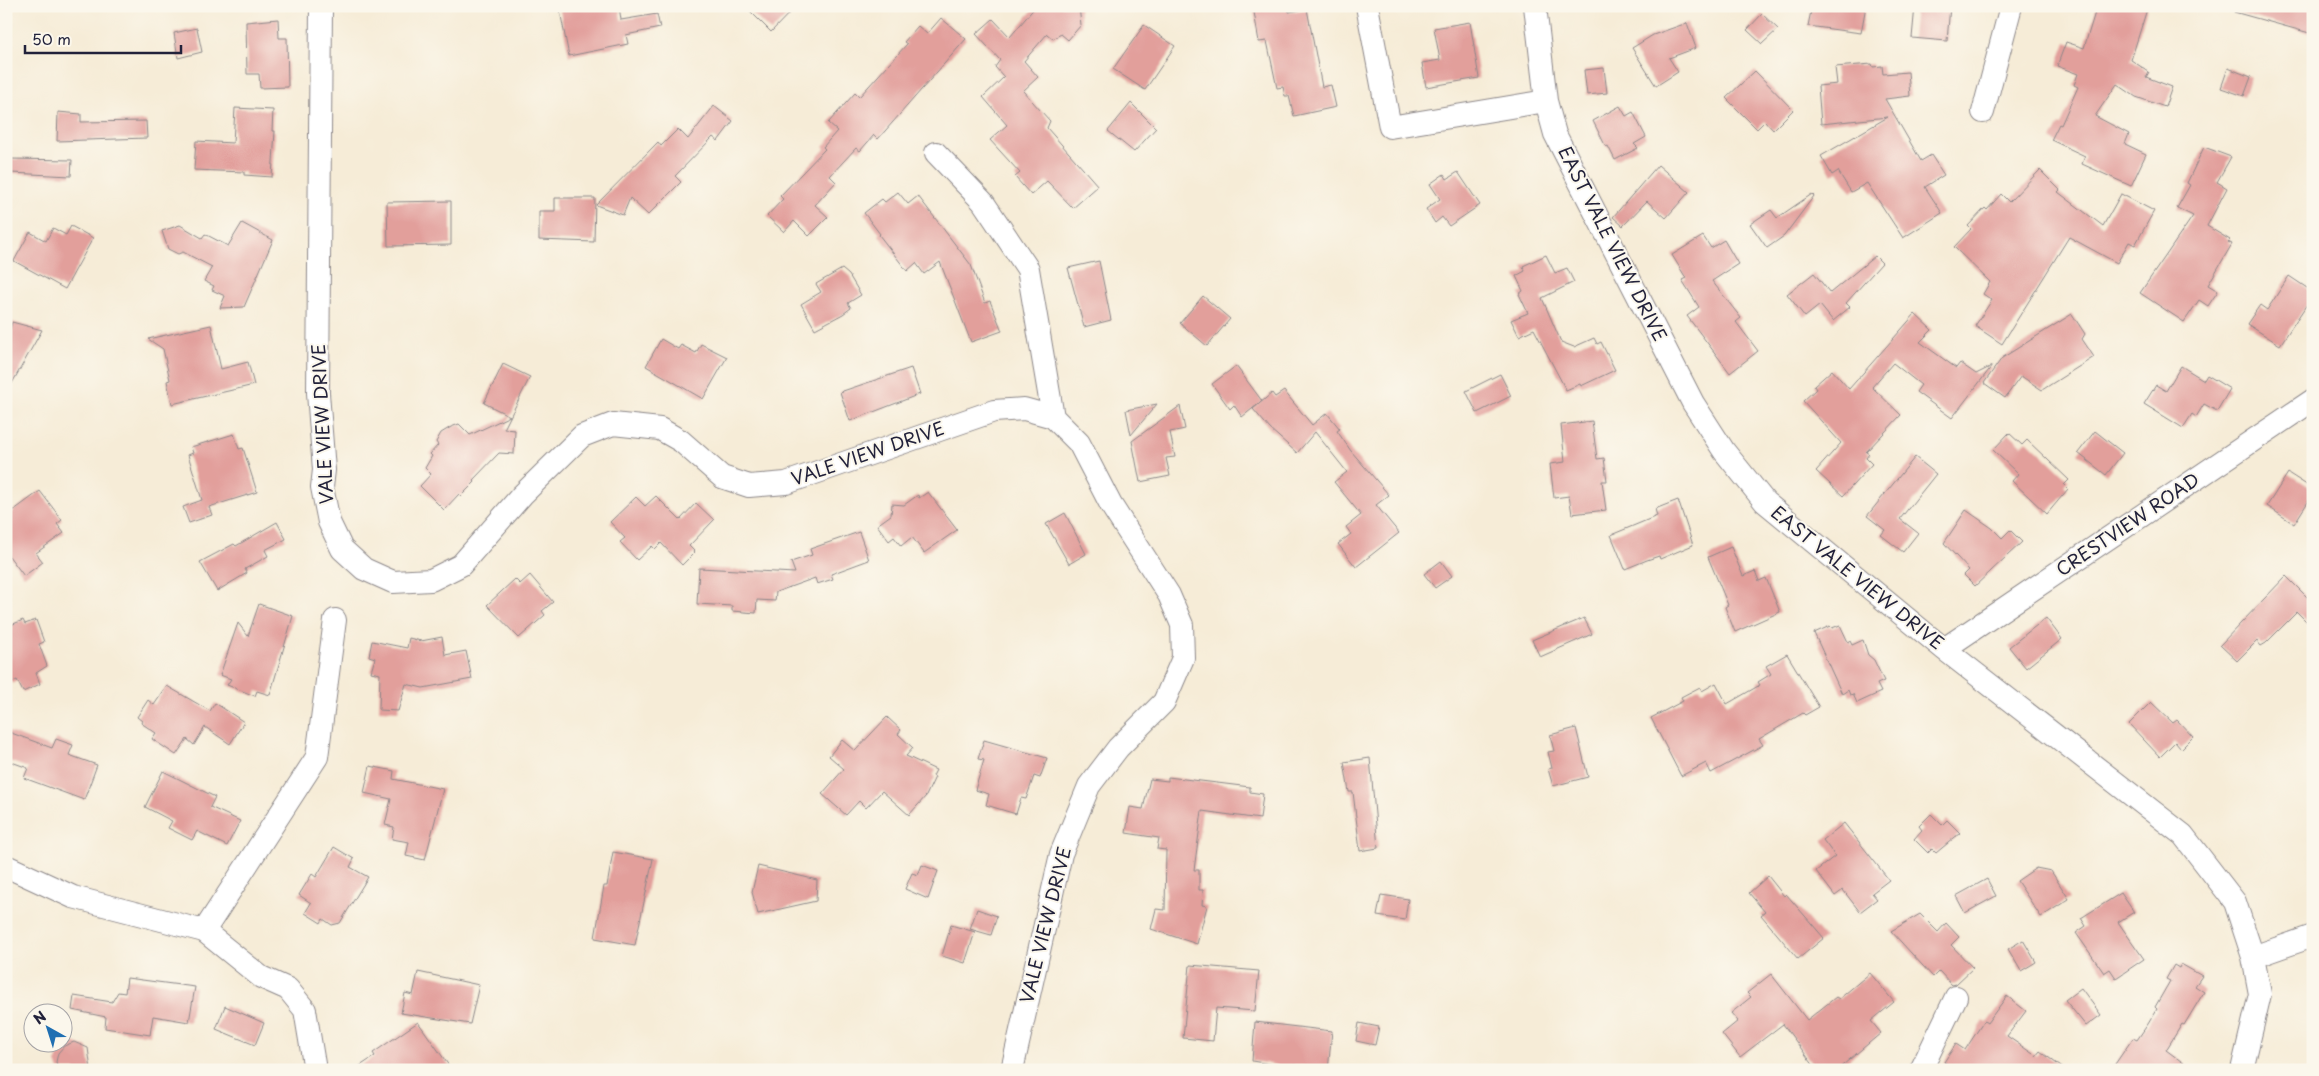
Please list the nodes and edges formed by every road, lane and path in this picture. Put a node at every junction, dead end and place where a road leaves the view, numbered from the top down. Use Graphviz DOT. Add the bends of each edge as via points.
graph roads {
  1 [pos="321,6"];
  2 [pos="1368,6"];
  3 [pos="1535,6"];
  4 [pos="2011,6"];
  5 [pos="1546,101"];
  6 [pos="1984,112"];
  7 [pos="936,152"];
  8 [pos="2313,400"];
  9 [pos="1053,417"];
  10 [pos="335,620"];
  11 [pos="1944,649"];
  12 [pos="6,866"];
  13 [pos="204,931"];
  14 [pos="2313,936"];
  15 [pos="2253,957"];
  16 [pos="1956,997"];
  17 [pos="315,1070"];
  18 [pos="1012,1070"];
  19 [pos="1921,1070"];
  20 [pos="2242,1070"];
  1 -- 9 [label="street, VALE VIEW DRIVE" via="318,393 324,470 322,487 329,522 342,549 364,569 393,582 431,580 461,565 522,495 582,436 613,424 660,429 681,441 722,477 749,486 786,483 994,411 1024,409"];
  2 -- 5 [label="street" via="1390,127"];
  3 -- 5 [label="street, EAST VALE VIEW DRIVE"];
  4 -- 6 [label="street"];
  5 -- 11 [label="street, EAST VALE VIEW DRIVE" via="1560,142 1693,403 1724,451 1765,502"];
  7 -- 9 [label="street" via="983,202 1028,269"];
  8 -- 11 [label="street, CRESTVIEW ROAD"];
  9 -- 18 [label="street, VALE VIEW DRIVE" via="1079,442 1111,505 1169,595 1182,625 1183,658 1164,702 1118,748 1089,786 1061,854"];
  10 -- 13 [label="street" via="317,757"];
  11 -- 15 [label="street, EAST VALE VIEW DRIVE" via="2183,835 2235,902"];
  12 -- 13 [label="street" via="73,897"];
  13 -- 17 [label="street" via="261,977 288,989 305,1010"];
  14 -- 15 [label="street"];
  15 -- 20 [label="street, EAST VALE VIEW DRIVE" via="2260,994"];
  16 -- 19 [label="street"];
}
